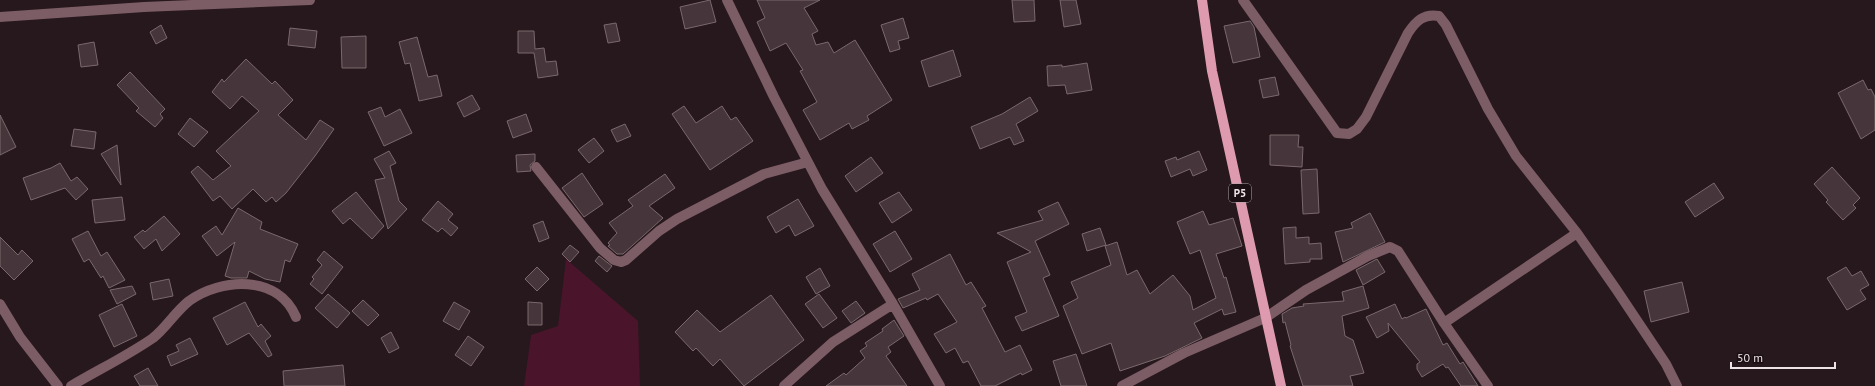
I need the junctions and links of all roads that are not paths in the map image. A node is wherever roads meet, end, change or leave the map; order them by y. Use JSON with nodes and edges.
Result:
{"nodes":[{"id":1,"x":310,"y":0,"type":"edge"},
{"id":2,"x":728,"y":0,"type":"edge"},
{"id":3,"x":1202,"y":0,"type":"edge"},
{"id":4,"x":1243,"y":0,"type":"edge"},
{"id":5,"x":194,"y":2,"type":"edge"},
{"id":6,"x":0,"y":16,"type":"edge"},
{"id":7,"x":808,"y":162,"type":"junction"},
{"id":8,"x":536,"y":167,"type":"dead end"},
{"id":9,"x":1577,"y":233,"type":"junction"},
{"id":10,"x":0,"y":304,"type":"edge"},
{"id":11,"x":893,"y":304,"type":"junction"},
{"id":12,"x":296,"y":317,"type":"dead end"},
{"id":13,"x":1265,"y":318,"type":"junction"},
{"id":14,"x":1444,"y":323,"type":"junction"},
{"id":15,"x":800,"y":370,"type":"junction"},
{"id":16,"x":58,"y":386,"type":"edge"},
{"id":17,"x":71,"y":386,"type":"edge"},
{"id":18,"x":784,"y":386,"type":"edge"},
{"id":19,"x":792,"y":386,"type":"edge"},
{"id":20,"x":940,"y":386,"type":"edge"},
{"id":21,"x":1122,"y":386,"type":"edge"},
{"id":22,"x":1281,"y":386,"type":"edge"},
{"id":23,"x":1488,"y":386,"type":"edge"},
{"id":24,"x":1677,"y":386,"type":"edge"}],
"edges":[{"from":1,"to":5,"type":"street"},
{"from":2,"to":7,"type":"street"},
{"from":3,"to":13,"type":"main road","number":"P5"},
{"from":4,"to":9,"type":"street"},
{"from":5,"to":6,"type":"street"},
{"from":7,"to":8,"type":"street"},
{"from":7,"to":11,"type":"street"},
{"from":9,"to":14,"type":"street"},
{"from":9,"to":24,"type":"street"},
{"from":10,"to":16,"type":"street"},
{"from":11,"to":15,"type":"street"},
{"from":11,"to":20,"type":"street"},
{"from":12,"to":17,"type":"street"},
{"from":13,"to":14,"type":"street"},
{"from":13,"to":21,"type":"street"},
{"from":13,"to":22,"type":"main road","number":"P5"},
{"from":14,"to":23,"type":"street"},
{"from":15,"to":18,"type":"street"},
{"from":15,"to":19,"type":"street"}]}
